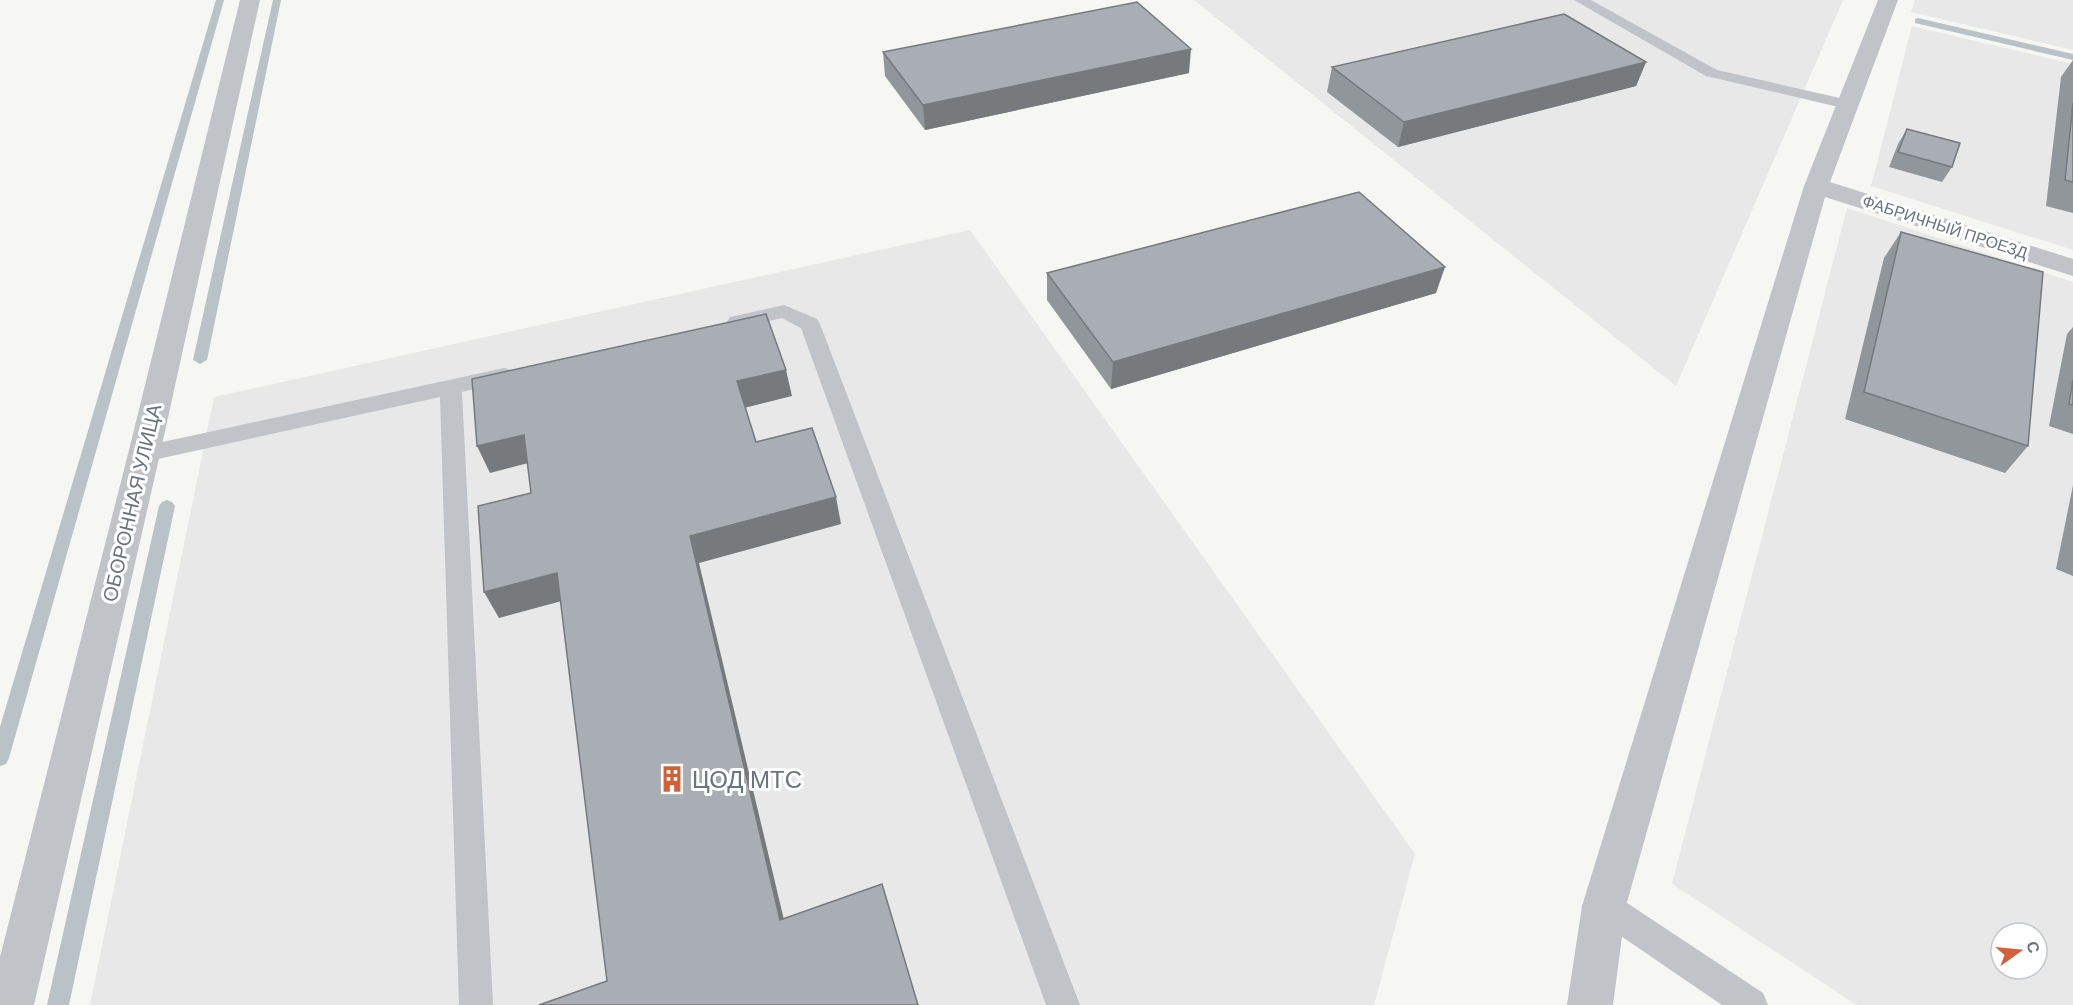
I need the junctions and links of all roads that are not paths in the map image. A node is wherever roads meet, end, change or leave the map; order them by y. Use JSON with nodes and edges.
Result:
{"nodes":[{"id":1,"x":250,"y":0,"type":"edge"},
{"id":2,"x":1581,"y":0,"type":"edge"},
{"id":3,"x":1888,"y":0,"type":"edge"},
{"id":4,"x":1847,"y":104,"type":"junction"},
{"id":5,"x":1816,"y":186,"type":"junction"},
{"id":6,"x":2073,"y":268,"type":"edge"},
{"id":7,"x":715,"y":327,"type":"edge"},
{"id":8,"x":531,"y":369,"type":"edge"},
{"id":9,"x":451,"y":387,"type":"junction"},
{"id":10,"x":144,"y":454,"type":"junction"},
{"id":11,"x":1604,"y":906,"type":"junction"},
{"id":12,"x":11,"y":1005,"type":"edge"},
{"id":13,"x":476,"y":1005,"type":"edge"},
{"id":14,"x":1063,"y":1005,"type":"edge"},
{"id":15,"x":1590,"y":1005,"type":"edge"},
{"id":16,"x":1751,"y":1005,"type":"edge"}],
"edges":[{"from":1,"to":10,"type":"street","name":"ОБОРОННАЯ УЛИЦА"},
{"from":2,"to":4,"type":"lane"},
{"from":3,"to":4,"type":"street"},
{"from":4,"to":5,"type":"street"},
{"from":5,"to":6,"type":"street","name":"ФАБРИЧНЫЙ ПРОЕЗД"},
{"from":5,"to":11,"type":"street"},
{"from":7,"to":14,"type":"lane"},
{"from":8,"to":9,"type":"lane"},
{"from":9,"to":10,"type":"lane"},
{"from":9,"to":13,"type":"lane"},
{"from":10,"to":12,"type":"street","name":"ОБОРОННАЯ УЛИЦА"},
{"from":11,"to":15,"type":"street"},
{"from":11,"to":16,"type":"lane"}]}
